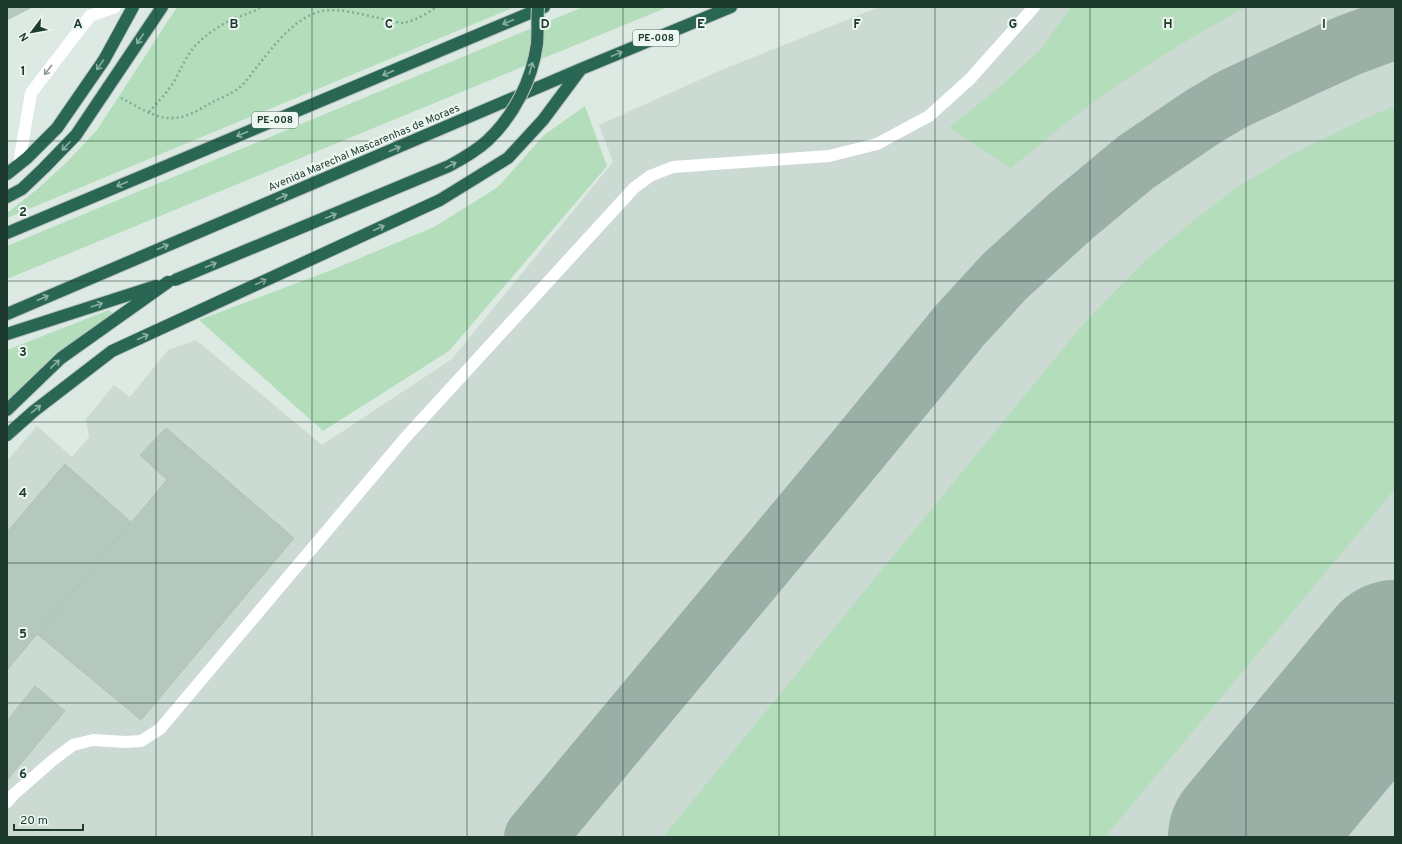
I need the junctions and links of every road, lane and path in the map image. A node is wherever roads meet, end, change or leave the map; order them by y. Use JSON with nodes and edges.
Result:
{"nodes":[{"id":1,"x":115,"y":7,"type":"edge"},
{"id":2,"x":133,"y":7,"type":"edge"},
{"id":3,"x":162,"y":7,"type":"edge"},
{"id":4,"x":261,"y":7,"type":"edge"},
{"id":5,"x":436,"y":7,"type":"edge"},
{"id":6,"x":538,"y":7,"type":"edge"},
{"id":7,"x":544,"y":7,"type":"edge"},
{"id":8,"x":731,"y":7,"type":"edge"},
{"id":9,"x":1034,"y":7,"type":"edge"},
{"id":10,"x":581,"y":69,"type":"junction"},
{"id":11,"x":119,"y":96,"type":"dead end"},
{"id":12,"x":149,"y":112,"type":"junction"},
{"id":13,"x":19,"y":164,"type":"junction"},
{"id":14,"x":7,"y":174,"type":"edge"},
{"id":15,"x":7,"y":197,"type":"edge"},
{"id":16,"x":7,"y":233,"type":"edge"},
{"id":17,"x":172,"y":281,"type":"junction"},
{"id":18,"x":7,"y":314,"type":"edge"},
{"id":19,"x":7,"y":334,"type":"edge"},
{"id":20,"x":7,"y":410,"type":"edge"},
{"id":21,"x":7,"y":435,"type":"edge"},
{"id":22,"x":7,"y":802,"type":"edge"}],
"edges":[{"from":1,"to":13,"type":"lane","one_way":true},
{"from":2,"to":13,"type":"highway","one_way":true},
{"from":3,"to":15,"type":"highway","one_way":true},
{"from":4,"to":12,"type":"path"},
{"from":5,"to":12,"type":"path"},
{"from":17,"to":6,"type":"highway","one_way":true,"bridge":true},
{"from":7,"to":16,"type":"highway","number":"PE-008","one_way":true},
{"from":10,"to":8,"type":"highway","name":"Avenida Marechal Mascarenhas de Moraes","number":"PE-008","one_way":true},
{"from":9,"to":22,"type":"lane"},
{"from":18,"to":10,"type":"highway","name":"Avenida Marechal Mascarenhas de Moraes","number":"PE-008","one_way":true},
{"from":21,"to":10,"type":"highway","one_way":true},
{"from":11,"to":12,"type":"path"},
{"from":13,"to":14,"type":"highway"},
{"from":19,"to":17,"type":"highway","one_way":true},
{"from":20,"to":17,"type":"highway","one_way":true}]}
